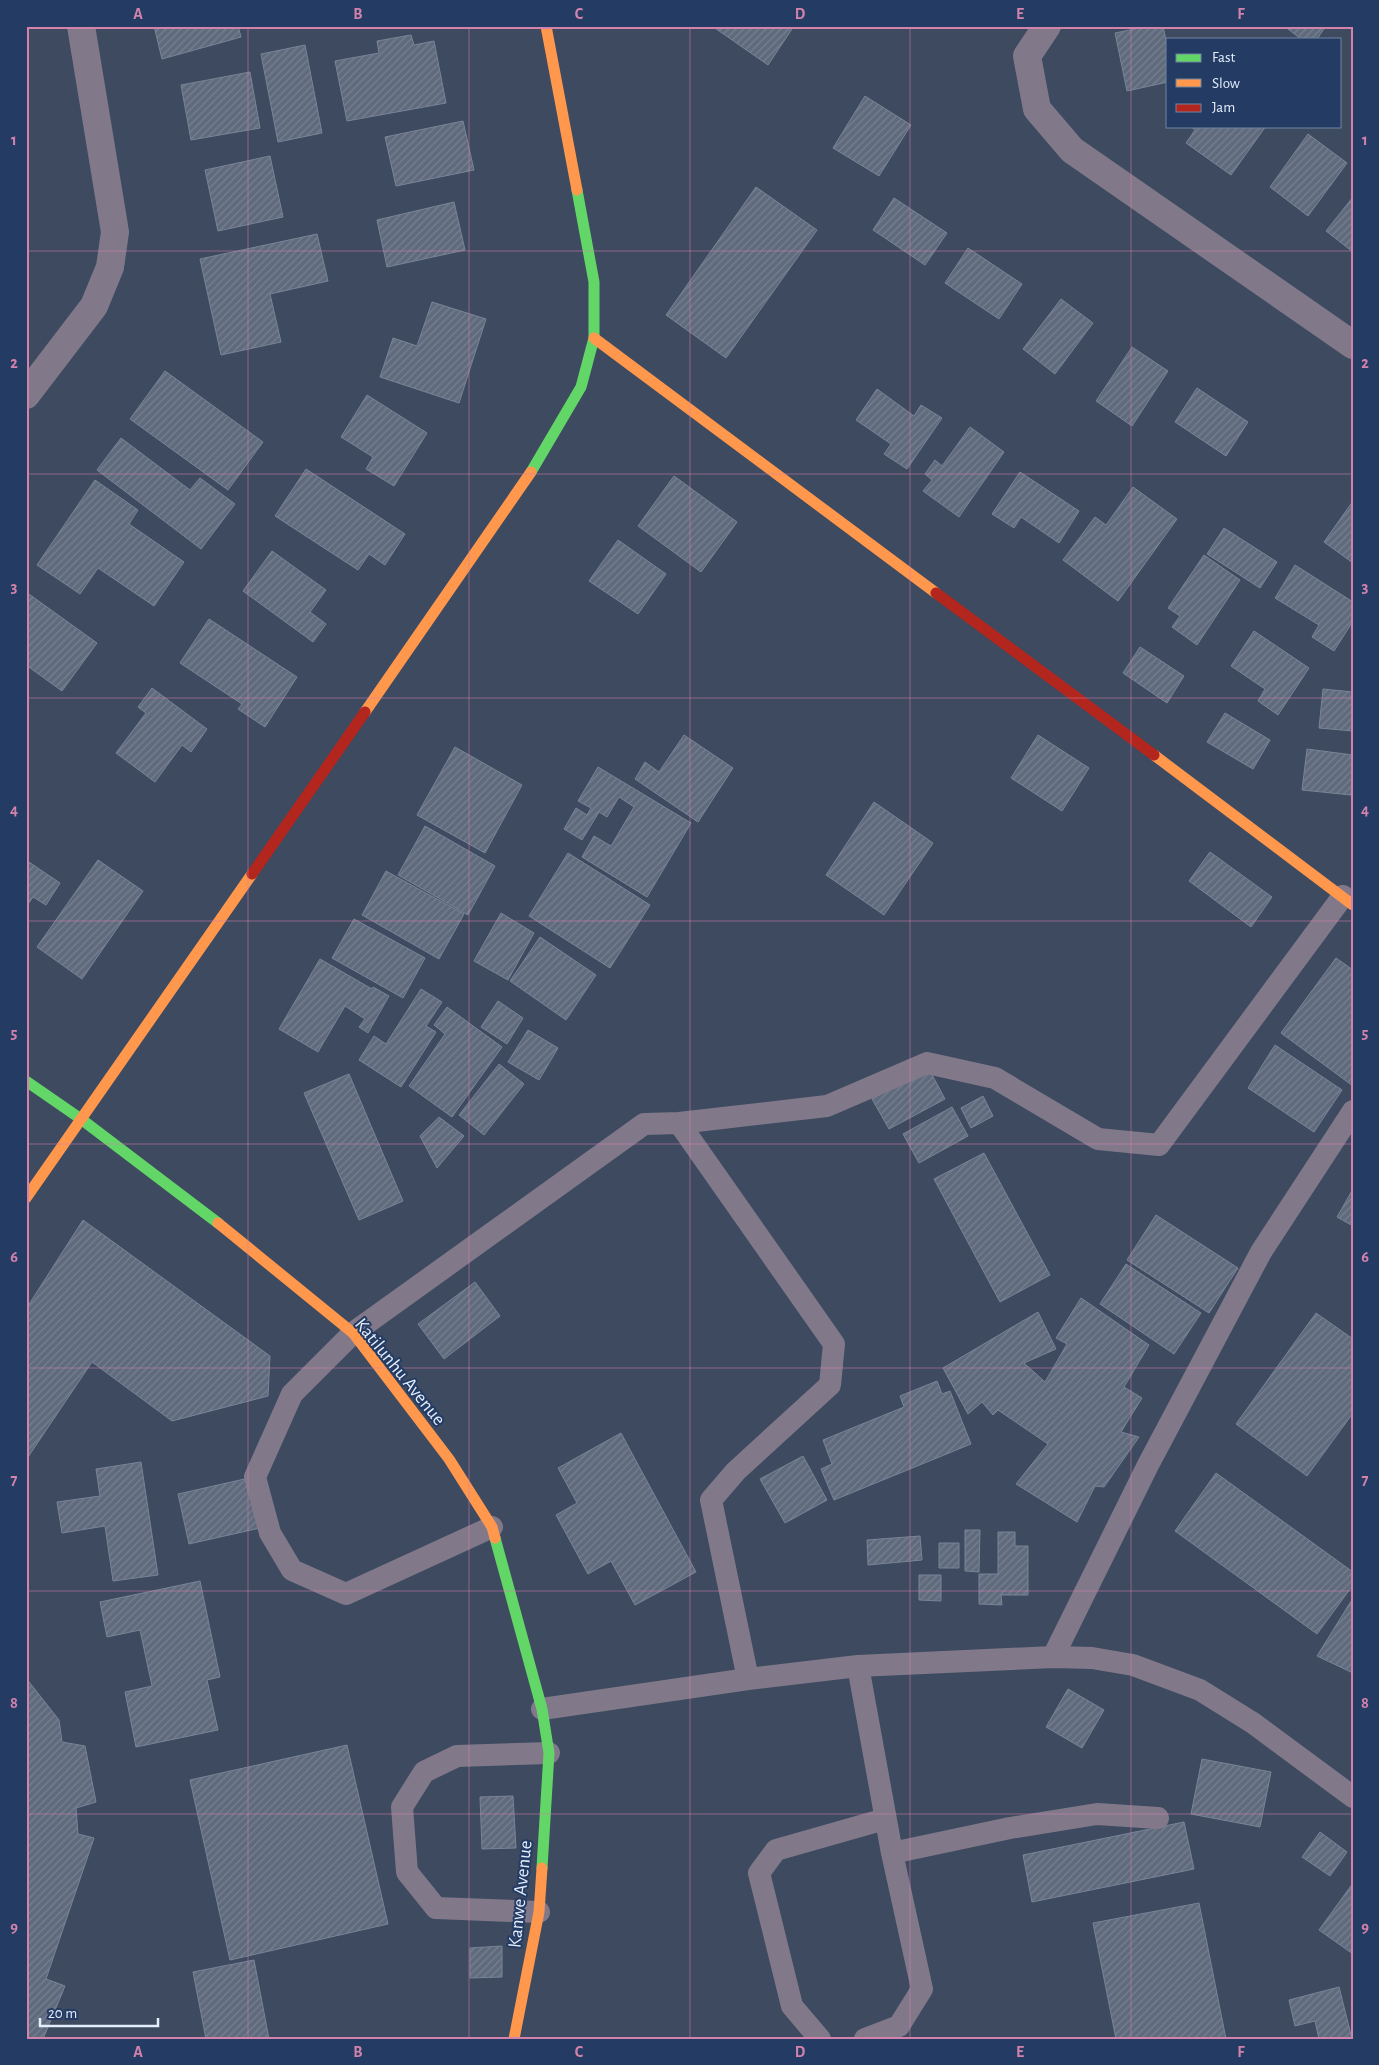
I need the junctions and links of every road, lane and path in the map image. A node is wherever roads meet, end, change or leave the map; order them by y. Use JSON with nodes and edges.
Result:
{"nodes":[{"id":1,"x":81,"y":26,"type":"edge"},
{"id":2,"x":546,"y":26,"type":"edge"},
{"id":3,"x":1047,"y":26,"type":"edge"},
{"id":4,"x":594,"y":338,"type":"junction"},
{"id":5,"x":1353,"y":345,"type":"edge"},
{"id":6,"x":26,"y":395,"type":"edge"},
{"id":7,"x":1349,"y":894,"type":"edge"},
{"id":8,"x":26,"y":1081,"type":"edge"},
{"id":9,"x":1353,"y":1111,"type":"edge"},
{"id":10,"x":81,"y":1119,"type":"junction"},
{"id":11,"x":679,"y":1123,"type":"junction"},
{"id":12,"x":26,"y":1198,"type":"edge"},
{"id":13,"x":353,"y":1333,"type":"junction"},
{"id":14,"x":492,"y":1527,"type":"junction"},
{"id":15,"x":1053,"y":1657,"type":"junction"},
{"id":16,"x":858,"y":1666,"type":"junction"},
{"id":17,"x":748,"y":1679,"type":"junction"},
{"id":18,"x":542,"y":1709,"type":"junction"},
{"id":19,"x":549,"y":1753,"type":"junction"},
{"id":20,"x":1353,"y":1797,"type":"edge"},
{"id":21,"x":1158,"y":1818,"type":"dead end"},
{"id":22,"x":885,"y":1819,"type":"junction"},
{"id":23,"x":892,"y":1853,"type":"junction"},
{"id":24,"x":539,"y":1912,"type":"junction"},
{"id":25,"x":514,"y":2039,"type":"edge"},
{"id":26,"x":820,"y":2039,"type":"edge"},
{"id":27,"x":865,"y":2039,"type":"edge"}],
"edges":[{"from":1,"to":6,"type":"street"},
{"from":2,"to":4,"type":"street"},
{"from":3,"to":5,"type":"street"},
{"from":4,"to":7,"type":"street"},
{"from":4,"to":10,"type":"street"},
{"from":7,"to":11,"type":"lane"},
{"from":8,"to":10,"type":"street","name":"Katilunhu Avenue"},
{"from":9,"to":15,"type":"lane"},
{"from":10,"to":12,"type":"street"},
{"from":10,"to":13,"type":"street","name":"Katilunhu Avenue"},
{"from":11,"to":13,"type":"lane"},
{"from":11,"to":17,"type":"lane"},
{"from":13,"to":14,"type":"street","name":"Katilunhu Avenue"},
{"from":13,"to":14,"type":"lane"},
{"from":14,"to":18,"type":"street","name":"Katilunhu Avenue"},
{"from":15,"to":16,"type":"lane"},
{"from":15,"to":20,"type":"lane"},
{"from":16,"to":17,"type":"lane"},
{"from":16,"to":22,"type":"lane"},
{"from":17,"to":18,"type":"lane"},
{"from":18,"to":19,"type":"street","name":"Katilunhu Avenue"},
{"from":19,"to":24,"type":"street","name":"Kanwe Avenue"},
{"from":19,"to":24,"type":"lane"},
{"from":21,"to":23,"type":"lane"},
{"from":22,"to":23,"type":"lane"},
{"from":22,"to":26,"type":"lane"},
{"from":23,"to":27,"type":"lane"},
{"from":24,"to":25,"type":"street","name":"Kanwe Avenue"}]}
